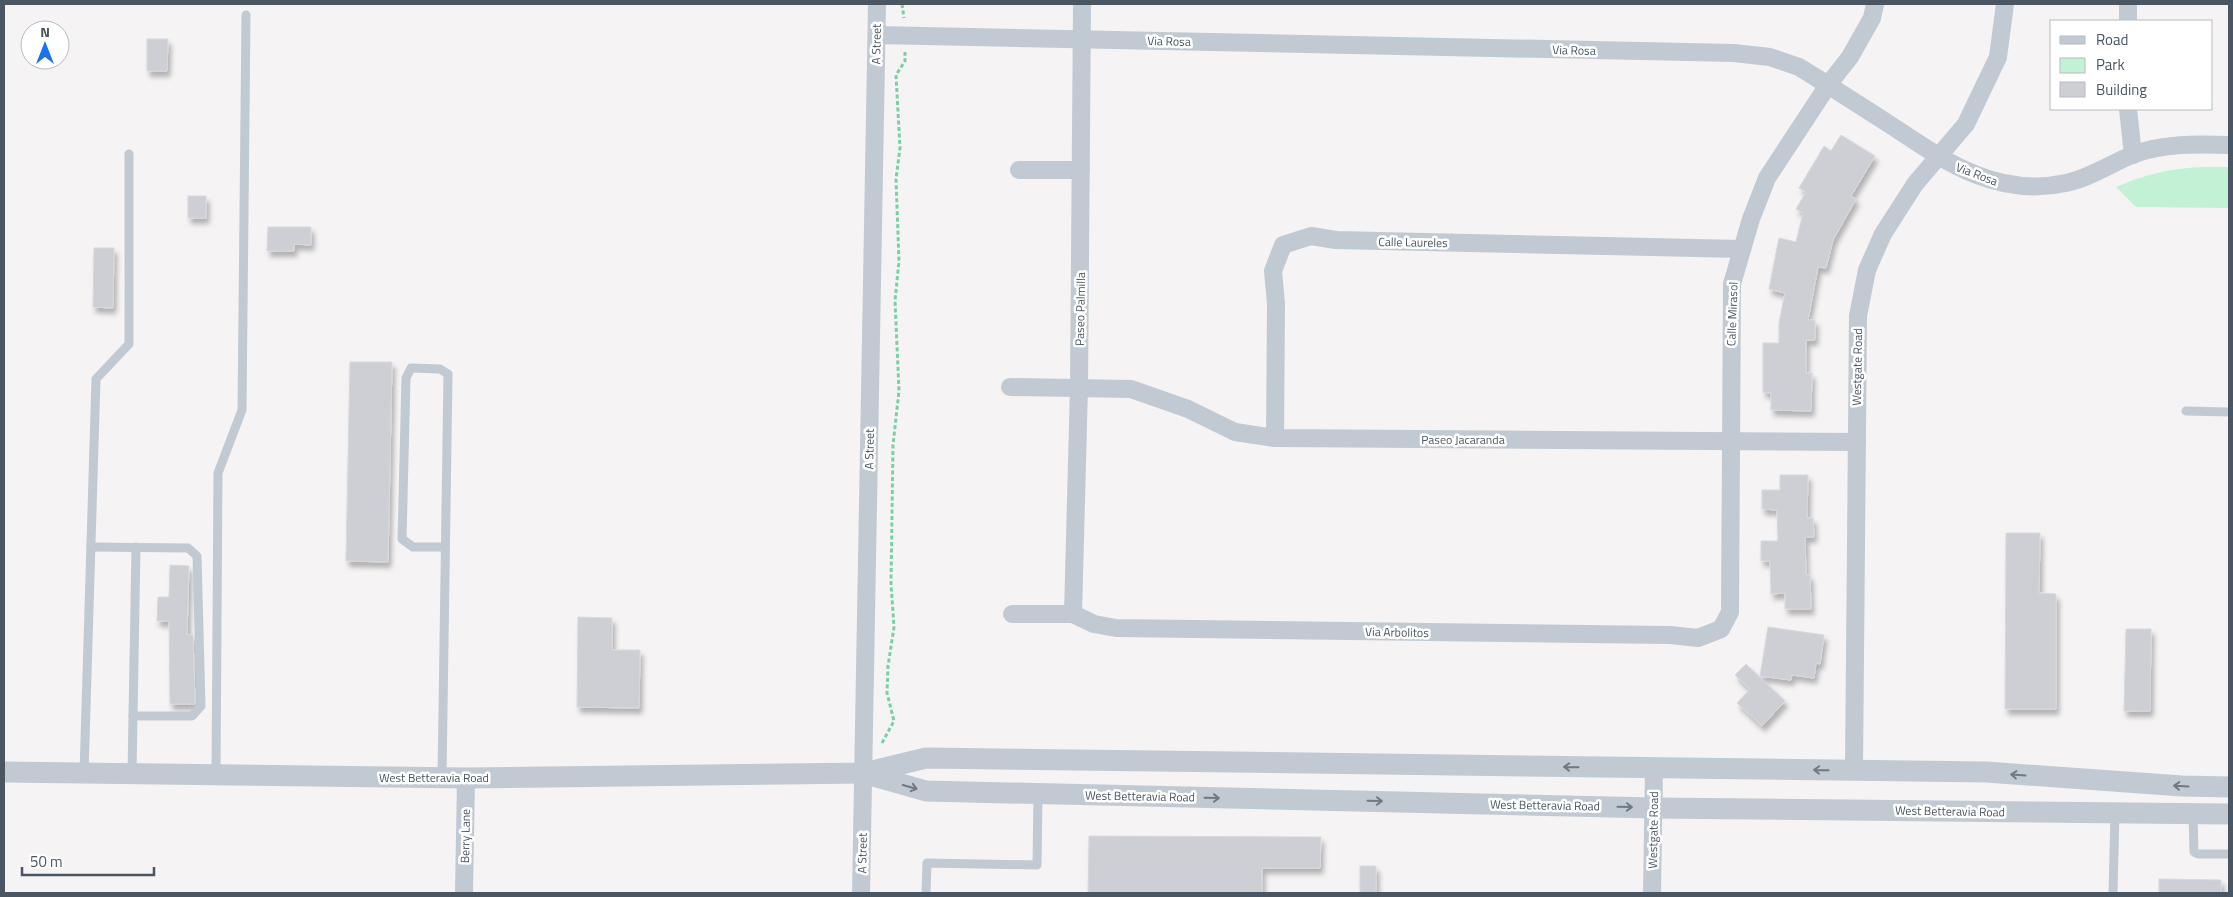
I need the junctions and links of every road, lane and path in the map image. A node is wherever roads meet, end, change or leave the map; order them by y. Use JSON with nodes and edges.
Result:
{"nodes":[{"id":1,"x":877,"y":4,"type":"edge"},
{"id":2,"x":902,"y":4,"type":"edge"},
{"id":3,"x":1082,"y":4,"type":"edge"},
{"id":4,"x":1875,"y":4,"type":"edge"},
{"id":5,"x":2005,"y":4,"type":"edge"},
{"id":6,"x":2128,"y":4,"type":"edge"},
{"id":7,"x":246,"y":15,"type":"dead end"},
{"id":8,"x":2128,"y":20,"type":"edge"},
{"id":9,"x":877,"y":36,"type":"junction"},
{"id":10,"x":904,"y":36,"type":"junction"},
{"id":11,"x":1082,"y":40,"type":"junction"},
{"id":12,"x":1828,"y":85,"type":"junction"},
{"id":13,"x":2128,"y":110,"type":"edge"},
{"id":14,"x":2229,"y":145,"type":"edge"},
{"id":15,"x":129,"y":154,"type":"dead end"},
{"id":16,"x":2133,"y":155,"type":"junction"},
{"id":17,"x":1940,"y":157,"type":"junction"},
{"id":18,"x":1019,"y":170,"type":"dead end"},
{"id":19,"x":1081,"y":170,"type":"junction"},
{"id":20,"x":1741,"y":249,"type":"junction"},
{"id":21,"x":1010,"y":387,"type":"dead end"},
{"id":22,"x":1079,"y":387,"type":"junction"},
{"id":23,"x":2186,"y":411,"type":"dead end"},
{"id":24,"x":2229,"y":412,"type":"edge"},
{"id":25,"x":1275,"y":438,"type":"junction"},
{"id":26,"x":1730,"y":440,"type":"junction"},
{"id":27,"x":1857,"y":442,"type":"junction"},
{"id":28,"x":91,"y":547,"type":"junction"},
{"id":29,"x":136,"y":547,"type":"junction"},
{"id":30,"x":445,"y":547,"type":"junction"},
{"id":31,"x":1012,"y":614,"type":"dead end"},
{"id":32,"x":1074,"y":614,"type":"junction"},
{"id":33,"x":1721,"y":629,"type":"joint"},
{"id":34,"x":133,"y":716,"type":"junction"},
{"id":35,"x":1654,"y":768,"type":"junction"},
{"id":36,"x":1854,"y":770,"type":"junction"},
{"id":37,"x":4,"y":772,"type":"edge"},
{"id":38,"x":84,"y":773,"type":"junction"},
{"id":39,"x":132,"y":773,"type":"junction"},
{"id":40,"x":864,"y":773,"type":"junction"},
{"id":41,"x":216,"y":774,"type":"junction"},
{"id":42,"x":442,"y":778,"type":"junction"},
{"id":43,"x":466,"y":778,"type":"junction"},
{"id":44,"x":2229,"y":787,"type":"edge"},
{"id":45,"x":1038,"y":794,"type":"junction"},
{"id":46,"x":1654,"y":808,"type":"junction"},
{"id":47,"x":2115,"y":813,"type":"junction"},
{"id":48,"x":2193,"y":814,"type":"junction"},
{"id":49,"x":2229,"y":814,"type":"edge"},
{"id":50,"x":2229,"y":854,"type":"edge"},
{"id":51,"x":464,"y":893,"type":"edge"},
{"id":52,"x":861,"y":893,"type":"edge"},
{"id":53,"x":926,"y":893,"type":"edge"},
{"id":54,"x":1652,"y":893,"type":"edge"},
{"id":55,"x":2114,"y":893,"type":"edge"}],
"edges":[{"from":1,"to":9,"type":"street","name":"A Street"},
{"from":2,"to":10,"type":"path"},
{"from":3,"to":11,"type":"street","name":"Paseo Palmilla"},
{"from":4,"to":12,"type":"street","name":"Calle Mirasol"},
{"from":5,"to":17,"type":"street","name":"Westgate Road"},
{"from":6,"to":8,"type":"street"},
{"from":7,"to":41,"type":"lane"},
{"from":9,"to":10,"type":"street","name":"Via Rosa"},
{"from":9,"to":40,"type":"street","name":"A Street"},
{"from":10,"to":11,"type":"street","name":"Via Rosa"},
{"from":10,"to":40,"type":"path"},
{"from":11,"to":12,"type":"street","name":"Via Rosa"},
{"from":11,"to":19,"type":"street","name":"Paseo Palmilla"},
{"from":12,"to":17,"type":"street","name":"Via Rosa"},
{"from":12,"to":20,"type":"street","name":"Calle Mirasol"},
{"from":13,"to":16,"type":"street"},
{"from":14,"to":16,"type":"street","name":"Via Rosa"},
{"from":15,"to":28,"type":"lane"},
{"from":16,"to":17,"type":"street","name":"Via Rosa"},
{"from":17,"to":27,"type":"street","name":"Westgate Road"},
{"from":18,"to":19,"type":"street"},
{"from":19,"to":22,"type":"street","name":"Paseo Palmilla"},
{"from":20,"to":25,"type":"street","name":"Calle Laureles"},
{"from":20,"to":26,"type":"street","name":"Calle Mirasol"},
{"from":21,"to":22,"type":"street","name":"Paseo Jacaranda"},
{"from":22,"to":25,"type":"street","name":"Paseo Jacaranda"},
{"from":22,"to":32,"type":"street","name":"Paseo Palmilla"},
{"from":23,"to":24,"type":"lane"},
{"from":25,"to":26,"type":"street","name":"Paseo Jacaranda"},
{"from":26,"to":27,"type":"street","name":"Paseo Jacaranda"},
{"from":26,"to":33,"type":"street","name":"Calle Mirasol"},
{"from":27,"to":36,"type":"street","name":"Westgate Road"},
{"from":28,"to":29,"type":"lane"},
{"from":28,"to":38,"type":"lane"},
{"from":29,"to":34,"type":"lane"},
{"from":29,"to":34,"type":"lane"},
{"from":30,"to":30,"type":"lane"},
{"from":30,"to":42,"type":"lane"},
{"from":31,"to":32,"type":"street"},
{"from":32,"to":33,"type":"street","name":"Via Arbolitos"},
{"from":34,"to":39,"type":"lane"},
{"from":36,"to":35,"type":"street","name":"West Betteravia Road","one_way":true},
{"from":35,"to":40,"type":"street","name":"West Betteravia Road","one_way":true},
{"from":35,"to":46,"type":"street","name":"Westgate Road"},
{"from":44,"to":36,"type":"street","name":"West Betteravia Road","one_way":true},
{"from":37,"to":38,"type":"street","name":"West Betteravia Road"},
{"from":38,"to":39,"type":"street","name":"West Betteravia Road"},
{"from":39,"to":41,"type":"street","name":"West Betteravia Road"},
{"from":40,"to":43,"type":"street","name":"West Betteravia Road"},
{"from":40,"to":45,"type":"street","name":"West Betteravia Road","one_way":true},
{"from":40,"to":52,"type":"street","name":"A Street"},
{"from":41,"to":42,"type":"street","name":"West Betteravia Road"},
{"from":42,"to":43,"type":"street","name":"West Betteravia Road"},
{"from":43,"to":51,"type":"street","name":"Berry Lane"},
{"from":45,"to":46,"type":"street","name":"West Betteravia Road","one_way":true},
{"from":45,"to":53,"type":"lane"},
{"from":46,"to":47,"type":"street","name":"West Betteravia Road"},
{"from":46,"to":54,"type":"street","name":"Westgate Road"},
{"from":47,"to":48,"type":"street","name":"West Betteravia Road"},
{"from":47,"to":55,"type":"lane"},
{"from":48,"to":49,"type":"street","name":"West Betteravia Road"},
{"from":48,"to":50,"type":"lane"}]}
